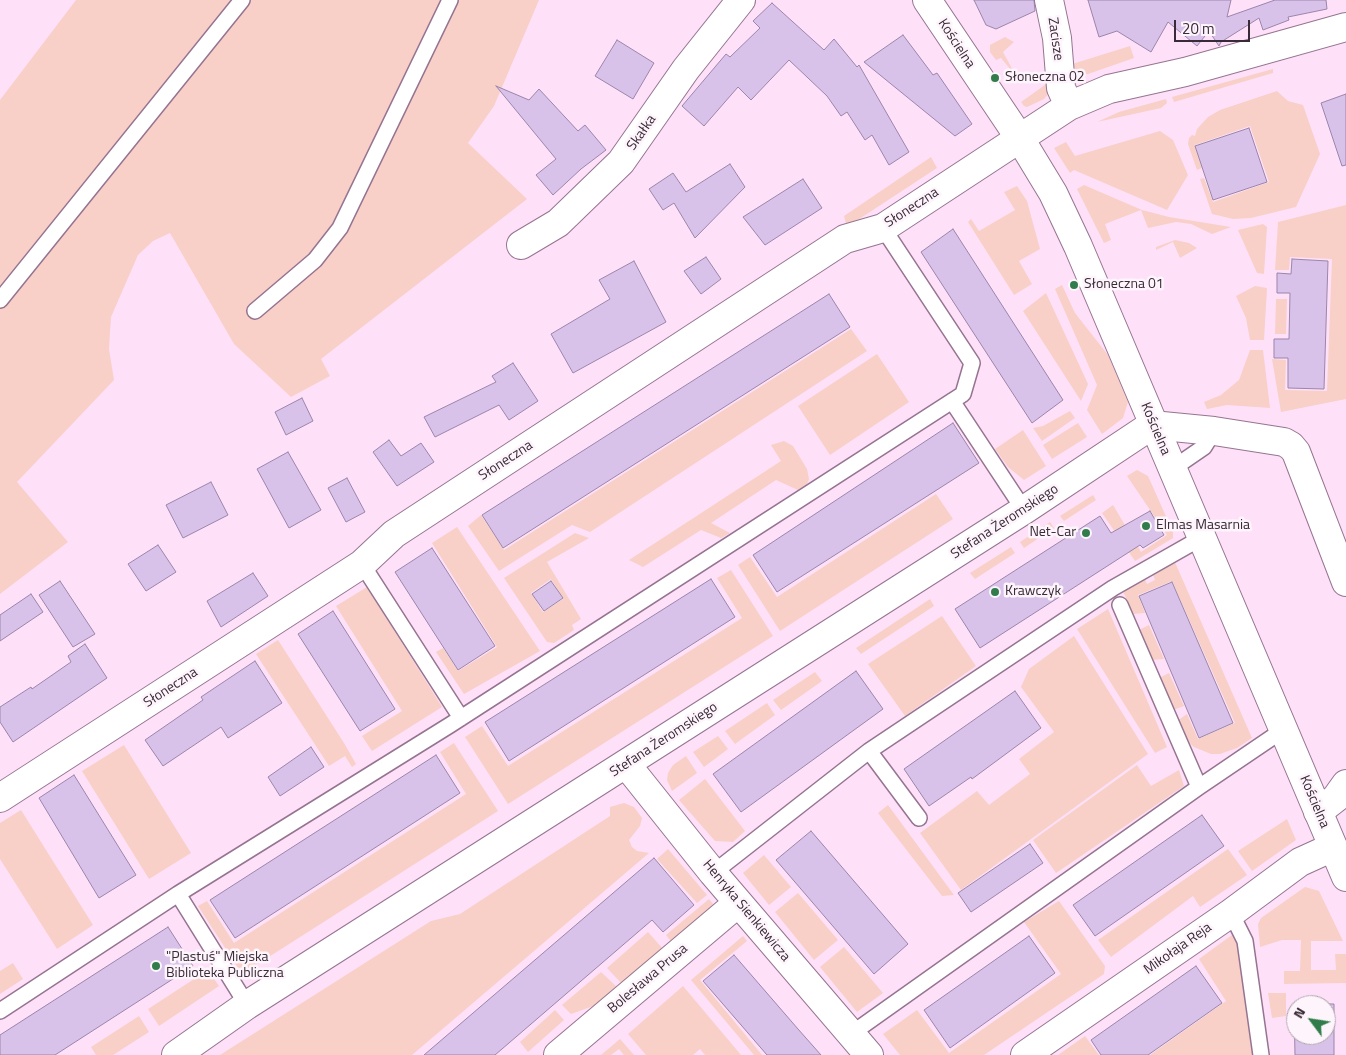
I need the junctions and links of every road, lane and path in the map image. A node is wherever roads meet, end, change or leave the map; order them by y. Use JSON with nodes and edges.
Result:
{"nodes":[{"id":1,"x":242,"y":0,"type":"edge"},
{"id":2,"x":450,"y":0,"type":"edge"},
{"id":3,"x":741,"y":0,"type":"edge"},
{"id":4,"x":927,"y":0,"type":"edge"},
{"id":5,"x":1049,"y":0,"type":"edge"},
{"id":6,"x":1346,"y":27,"type":"edge"},
{"id":7,"x":1069,"y":106,"type":"junction"},
{"id":8,"x":1019,"y":137,"type":"junction"},
{"id":9,"x":883,"y":228,"type":"junction"},
{"id":10,"x":521,"y":245,"type":"dead end"},
{"id":11,"x":0,"y":300,"type":"edge"},
{"id":12,"x":255,"y":311,"type":"dead end"},
{"id":13,"x":952,"y":401,"type":"junction"},
{"id":14,"x":1152,"y":425,"type":"junction"},
{"id":15,"x":1214,"y":431,"type":"junction"},
{"id":16,"x":1172,"y":469,"type":"junction"},
{"id":17,"x":1024,"y":510,"type":"junction"},
{"id":18,"x":1203,"y":537,"type":"junction"},
{"id":19,"x":362,"y":564,"type":"junction"},
{"id":20,"x":1346,"y":582,"type":"edge"},
{"id":21,"x":1120,"y":606,"type":"dead end"},
{"id":22,"x":461,"y":718,"type":"junction"},
{"id":23,"x":1284,"y":730,"type":"junction"},
{"id":24,"x":869,"y":751,"type":"junction"},
{"id":25,"x":626,"y":764,"type":"junction"},
{"id":26,"x":1346,"y":784,"type":"edge"},
{"id":27,"x":1199,"y":787,"type":"junction"},
{"id":28,"x":0,"y":798,"type":"edge"},
{"id":29,"x":1318,"y":812,"type":"junction"},
{"id":30,"x":919,"y":818,"type":"dead end"},
{"id":31,"x":1333,"y":847,"type":"junction"},
{"id":32,"x":713,"y":873,"type":"junction"},
{"id":33,"x":1346,"y":877,"type":"edge"},
{"id":34,"x":178,"y":894,"type":"junction"},
{"id":35,"x":738,"y":903,"type":"junction"},
{"id":36,"x":1231,"y":913,"type":"junction"},
{"id":37,"x":247,"y":1005,"type":"junction"},
{"id":38,"x":0,"y":1011,"type":"edge"},
{"id":39,"x":851,"y":1034,"type":"junction"},
{"id":40,"x":176,"y":1055,"type":"edge"},
{"id":41,"x":558,"y":1055,"type":"edge"},
{"id":42,"x":869,"y":1055,"type":"edge"},
{"id":43,"x":1024,"y":1055,"type":"edge"},
{"id":44,"x":1261,"y":1055,"type":"edge"}],
"edges":[{"from":1,"to":11,"type":"lane"},
{"from":2,"to":12,"type":"lane"},
{"from":3,"to":10,"type":"street","name":"Skałka"},
{"from":4,"to":8,"type":"street","name":"Kościelna"},
{"from":5,"to":7,"type":"street","name":"Zacisze"},
{"from":6,"to":7,"type":"street","name":"Słoneczna"},
{"from":7,"to":8,"type":"street","name":"Słoneczna"},
{"from":8,"to":9,"type":"street","name":"Słoneczna"},
{"from":8,"to":14,"type":"street","name":"Kościelna"},
{"from":9,"to":13,"type":"lane"},
{"from":9,"to":19,"type":"street","name":"Słoneczna"},
{"from":13,"to":17,"type":"lane"},
{"from":13,"to":22,"type":"lane"},
{"from":14,"to":15,"type":"street"},
{"from":14,"to":16,"type":"street","name":"Kościelna"},
{"from":14,"to":17,"type":"street","name":"Stefana Żeromskiego"},
{"from":15,"to":16,"type":"lane"},
{"from":15,"to":20,"type":"street"},
{"from":16,"to":18,"type":"street","name":"Kościelna"},
{"from":17,"to":25,"type":"street","name":"Stefana Żeromskiego"},
{"from":18,"to":23,"type":"street","name":"Kościelna"},
{"from":18,"to":24,"type":"lane"},
{"from":19,"to":22,"type":"lane"},
{"from":19,"to":28,"type":"street","name":"Słoneczna"},
{"from":21,"to":27,"type":"lane"},
{"from":22,"to":34,"type":"lane"},
{"from":23,"to":27,"type":"lane"},
{"from":23,"to":29,"type":"street","name":"Kościelna"},
{"from":24,"to":30,"type":"lane"},
{"from":24,"to":32,"type":"lane"},
{"from":25,"to":32,"type":"street","name":"Henryka Sienkiewicza"},
{"from":25,"to":37,"type":"street","name":"Stefana Żeromskiego"},
{"from":26,"to":29,"type":"street"},
{"from":27,"to":39,"type":"lane"},
{"from":29,"to":31,"type":"street","name":"Kościelna"},
{"from":31,"to":33,"type":"street","name":"Kościelna"},
{"from":31,"to":36,"type":"street","name":"Mikołaja Reja"},
{"from":32,"to":35,"type":"street","name":"Henryka Sienkiewicza"},
{"from":34,"to":37,"type":"lane"},
{"from":34,"to":38,"type":"lane"},
{"from":35,"to":39,"type":"street","name":"Henryka Sienkiewicza"},
{"from":35,"to":41,"type":"street","name":"Bolesława Prusa"},
{"from":36,"to":43,"type":"street","name":"Mikołaja Reja"},
{"from":36,"to":44,"type":"lane"},
{"from":37,"to":40,"type":"street","name":"Stefana Żeromskiego"},
{"from":39,"to":42,"type":"street","name":"Henryka Sienkiewicza"}]}
